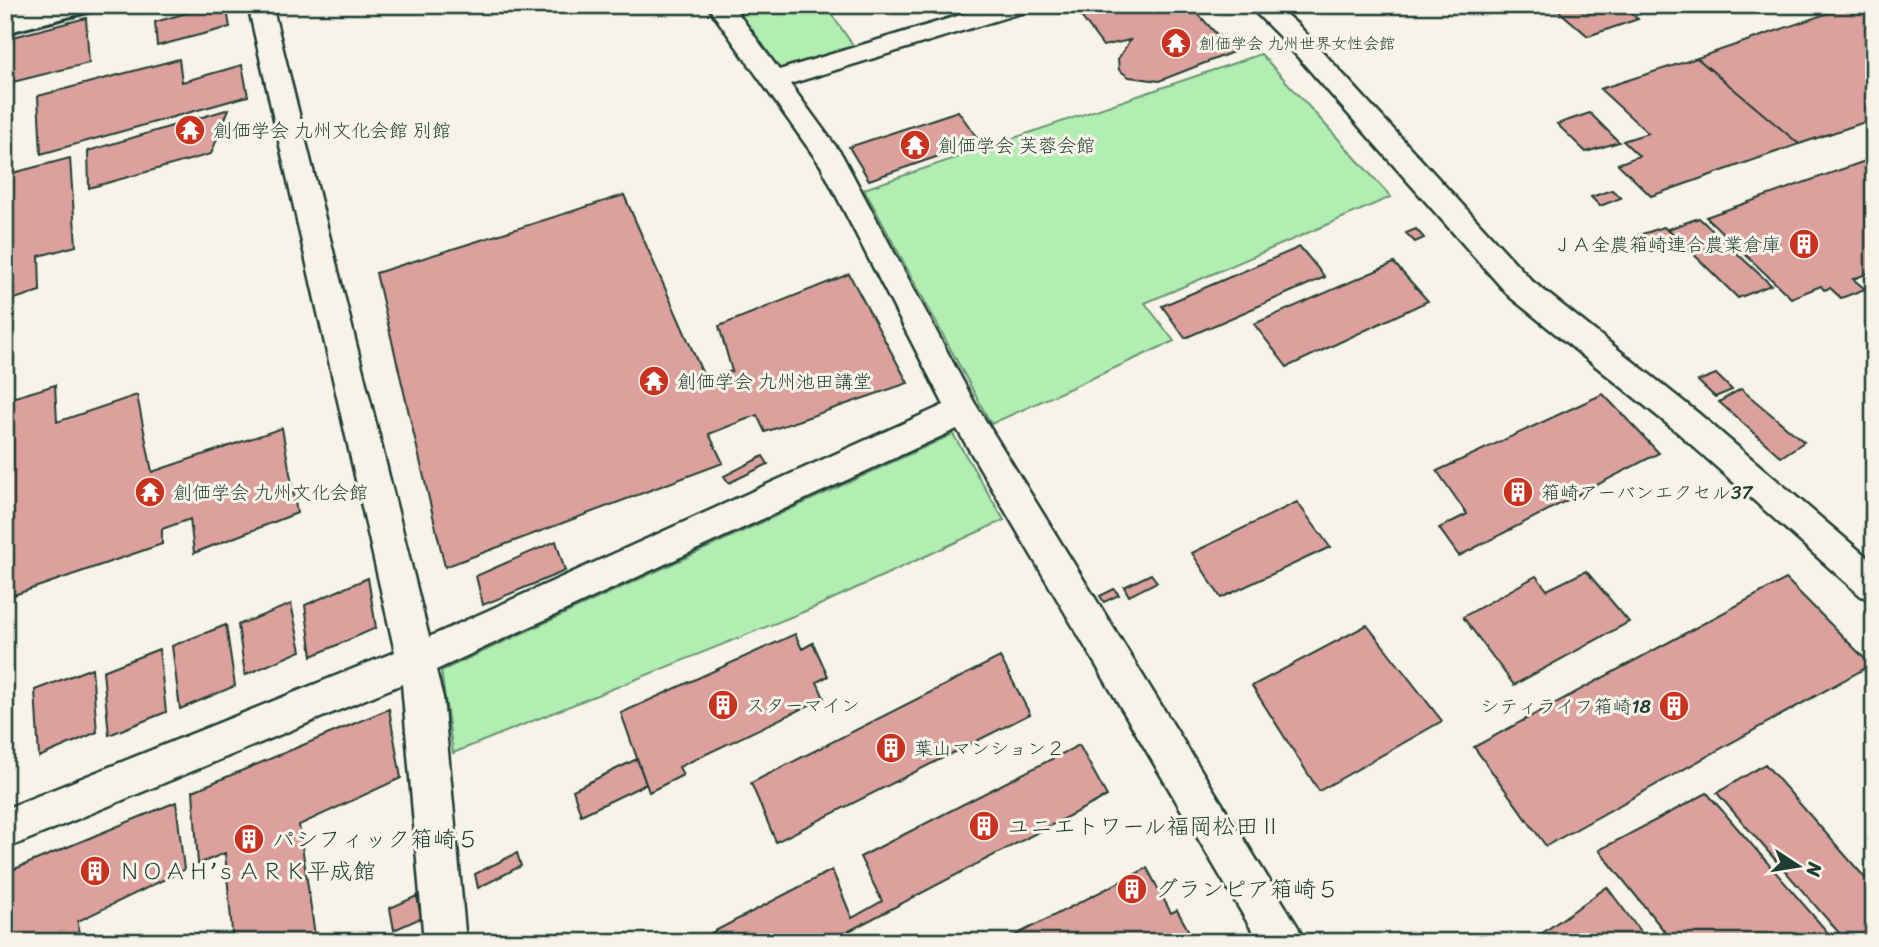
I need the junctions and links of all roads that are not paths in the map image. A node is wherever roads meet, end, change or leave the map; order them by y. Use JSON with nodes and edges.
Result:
{"nodes":[{"id":1,"x":81,"y":5,"type":"edge"},
{"id":2,"x":260,"y":5,"type":"edge"},
{"id":3,"x":719,"y":5,"type":"edge"},
{"id":4,"x":1021,"y":5,"type":"edge"},
{"id":5,"x":1260,"y":5,"type":"edge"},
{"id":6,"x":5,"y":24,"type":"edge"},
{"id":7,"x":774,"y":80,"type":"junction"},
{"id":8,"x":963,"y":411,"type":"junction"},
{"id":9,"x":1874,"y":585,"type":"edge"},
{"id":10,"x":416,"y":661,"type":"junction"},
{"id":11,"x":5,"y":829,"type":"edge"},
{"id":12,"x":445,"y":942,"type":"edge"},
{"id":13,"x":1283,"y":942,"type":"edge"}],
"edges":[{"from":1,"to":6,"type":"street"},
{"from":2,"to":10,"type":"street"},
{"from":3,"to":7,"type":"street"},
{"from":4,"to":7,"type":"street"},
{"from":5,"to":9,"type":"street"},
{"from":7,"to":8,"type":"street"},
{"from":8,"to":10,"type":"street"},
{"from":8,"to":13,"type":"street"},
{"from":10,"to":11,"type":"street"},
{"from":10,"to":12,"type":"street"}]}
